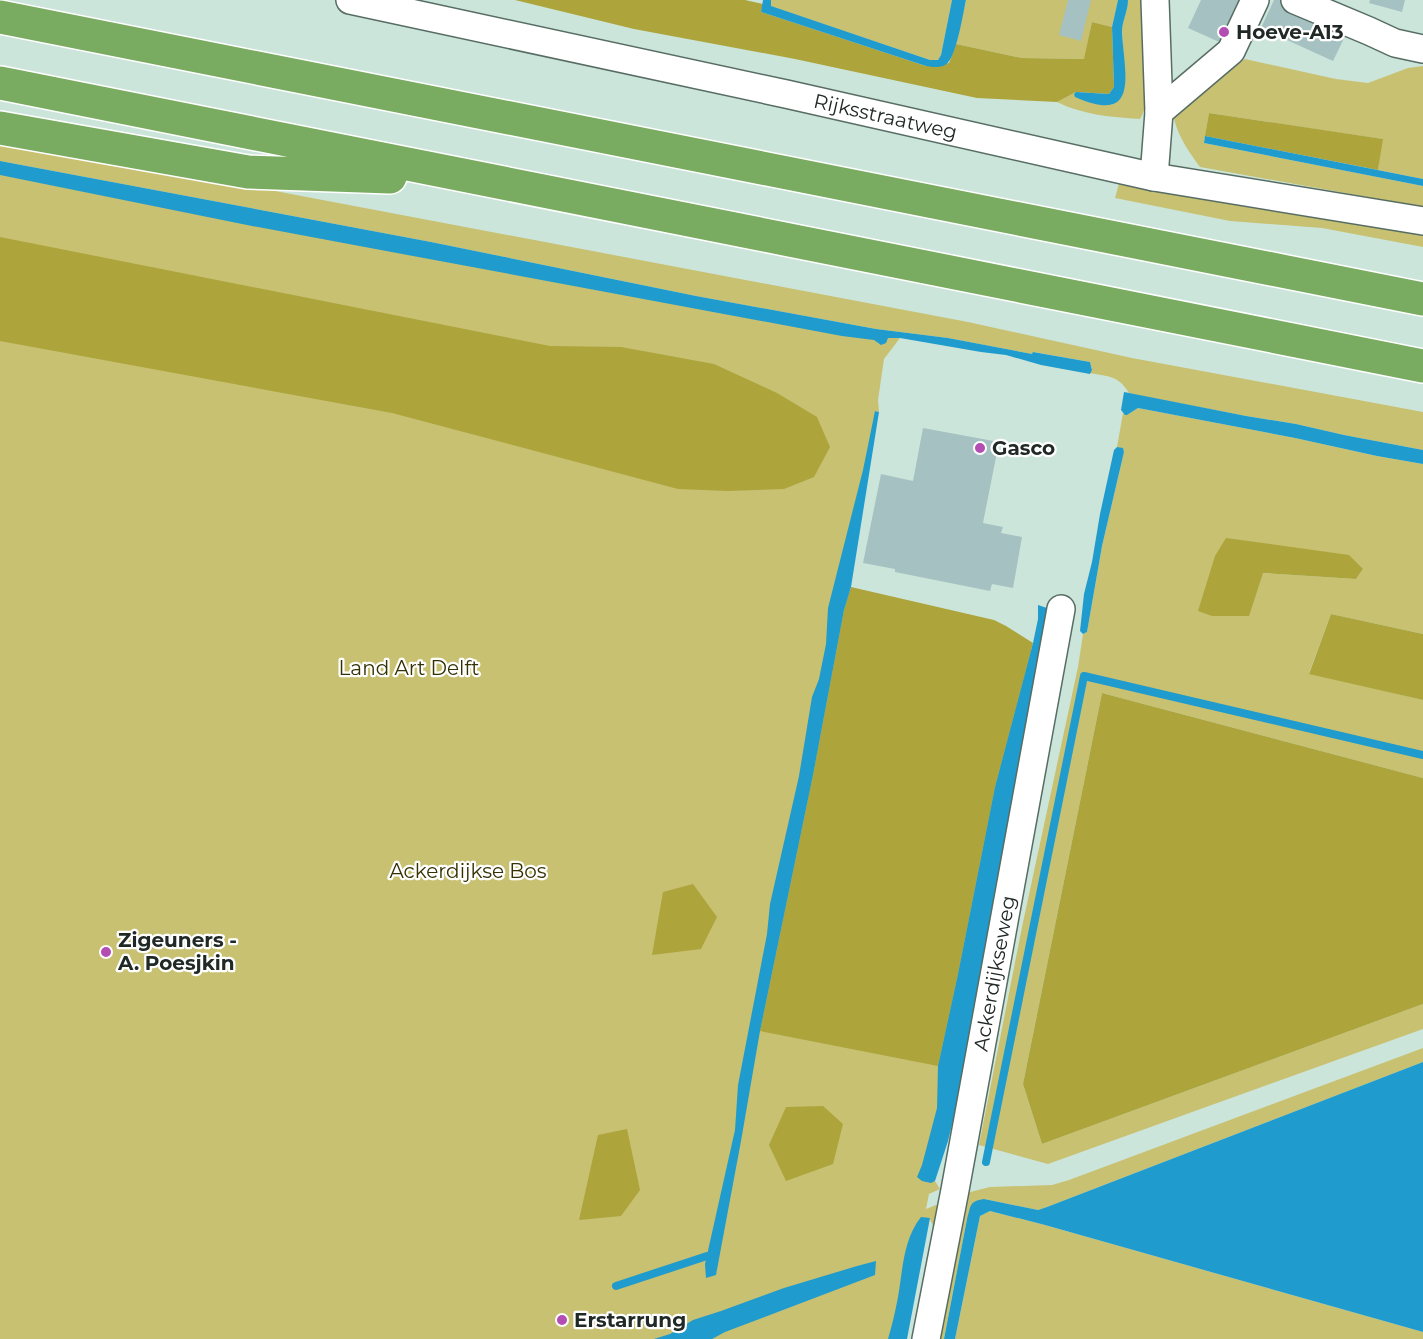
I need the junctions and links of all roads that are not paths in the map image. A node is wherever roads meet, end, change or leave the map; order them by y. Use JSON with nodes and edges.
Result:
{"nodes":[{"id":1,"x":350,"y":0,"type":"edge"},
{"id":2,"x":1155,"y":0,"type":"edge"},
{"id":3,"x":1255,"y":0,"type":"edge"},
{"id":4,"x":1295,"y":0,"type":"edge"},
{"id":5,"x":0,"y":17,"type":"edge"},
{"id":6,"x":1423,"y":49,"type":"edge"},
{"id":7,"x":0,"y":83,"type":"edge"},
{"id":8,"x":1159,"y":112,"type":"junction"},
{"id":9,"x":0,"y":128,"type":"edge"},
{"id":10,"x":1154,"y":177,"type":"junction"},
{"id":11,"x":492,"y":181,"type":"junction"},
{"id":12,"x":1423,"y":221,"type":"edge"},
{"id":13,"x":1423,"y":299,"type":"edge"},
{"id":14,"x":1423,"y":366,"type":"edge"},
{"id":15,"x":1061,"y":609,"type":"dead end"},
{"id":16,"x":926,"y":1339,"type":"edge"}],
"edges":[{"from":1,"to":10,"type":"street","name":"Rijksstraatweg"},
{"from":2,"to":8,"type":"street"},
{"from":3,"to":8,"type":"street"},
{"from":4,"to":6,"type":"street"},
{"from":5,"to":13,"type":"highway"},
{"from":7,"to":11,"type":"highway"},
{"from":8,"to":10,"type":"street"},
{"from":9,"to":11,"type":"highway"},
{"from":10,"to":12,"type":"street","name":"Rijksstraatweg"},
{"from":11,"to":14,"type":"highway"},
{"from":15,"to":16,"type":"street","name":"Ackerdijkseweg"}]}
